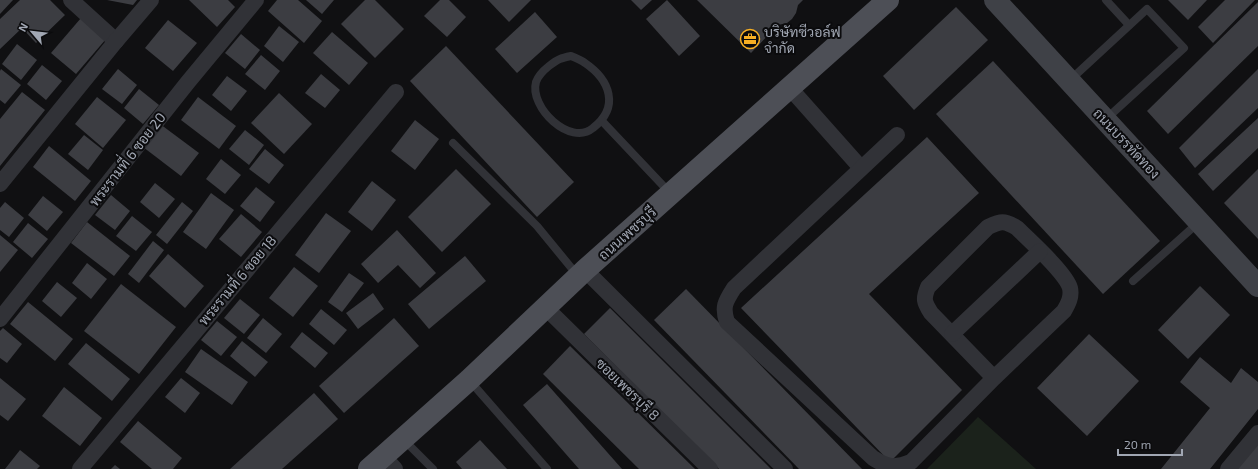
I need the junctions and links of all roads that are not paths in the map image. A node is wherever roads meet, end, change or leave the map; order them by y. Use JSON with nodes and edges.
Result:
{"nodes":[{"id":1,"x":71,"y":0,"type":"edge"},
{"id":2,"x":151,"y":0,"type":"edge"},
{"id":3,"x":256,"y":0,"type":"edge"},
{"id":4,"x":886,"y":0,"type":"edge"},
{"id":5,"x":995,"y":0,"type":"edge"},
{"id":6,"x":1106,"y":0,"type":"edge"},
{"id":7,"x":1129,"y":25,"type":"junction"},
{"id":8,"x":116,"y":41,"type":"junction"},
{"id":9,"x":1069,"y":81,"type":"junction"},
{"id":10,"x":789,"y":87,"type":"junction"},
{"id":11,"x":396,"y":92,"type":"dead end"},
{"id":12,"x":1104,"y":120,"type":"junction"},
{"id":13,"x":602,"y":121,"type":"junction"},
{"id":14,"x":896,"y":135,"type":"dead end"},
{"id":15,"x":453,"y":143,"type":"dead end"},
{"id":16,"x":861,"y":168,"type":"junction"},
{"id":17,"x":0,"y":184,"type":"edge"},
{"id":18,"x":671,"y":193,"type":"junction"},
{"id":19,"x":1200,"y":222,"type":"junction"},
{"id":20,"x":1040,"y":251,"type":"junction"},
{"id":21,"x":582,"y":273,"type":"junction"},
{"id":22,"x":1133,"y":281,"type":"dead end"},
{"id":23,"x":1258,"y":286,"type":"edge"},
{"id":24,"x":546,"y":308,"type":"junction"},
{"id":25,"x":0,"y":319,"type":"edge"},
{"id":26,"x":952,"y":334,"type":"junction"},
{"id":27,"x":994,"y":378,"type":"junction"},
{"id":28,"x":469,"y":380,"type":"junction"},
{"id":29,"x":1258,"y":433,"type":"edge"},
{"id":30,"x":402,"y":439,"type":"junction"},
{"id":31,"x":382,"y":465,"type":"edge"},
{"id":32,"x":80,"y":469,"type":"edge"},
{"id":33,"x":432,"y":469,"type":"edge"},
{"id":34,"x":547,"y":469,"type":"edge"},
{"id":35,"x":710,"y":469,"type":"edge"},
{"id":36,"x":785,"y":469,"type":"edge"},
{"id":37,"x":1228,"y":469,"type":"edge"}],
"edges":[{"from":1,"to":8,"type":"street"},
{"from":2,"to":8,"type":"street"},
{"from":3,"to":25,"type":"street","name":"พระรามที่ 6 ซอย 20"},
{"from":4,"to":10,"type":"main road","name":"ถนนเพชรบุรี"},
{"from":5,"to":9,"type":"main road","name":"ถนนบรรทัดทอง"},
{"from":6,"to":7,"type":"lane"},
{"from":7,"to":9,"type":"lane"},
{"from":7,"to":12,"type":"lane"},
{"from":8,"to":17,"type":"street"},
{"from":9,"to":12,"type":"main road","name":"ถนนบรรทัดทอง"},
{"from":10,"to":16,"type":"street"},
{"from":10,"to":18,"type":"main road","name":"ถนนเพชรบุรี"},
{"from":11,"to":32,"type":"street","name":"พระรามที่ 6 ซอย 18"},
{"from":12,"to":19,"type":"main road","name":"ถนนบรรทัดทอง"},
{"from":13,"to":13,"type":"lane"},
{"from":13,"to":18,"type":"lane"},
{"from":14,"to":16,"type":"street"},
{"from":15,"to":21,"type":"lane"},
{"from":16,"to":27,"type":"street"},
{"from":18,"to":21,"type":"main road","name":"ถนนเพชรบุรี"},
{"from":19,"to":22,"type":"lane"},
{"from":19,"to":23,"type":"main road","name":"ถนนบรรทัดทอง"},
{"from":20,"to":26,"type":"street"},
{"from":20,"to":26,"type":"street"},
{"from":20,"to":27,"type":"street"},
{"from":21,"to":24,"type":"main road","name":"ถนนเพชรบุรี"},
{"from":21,"to":36,"type":"street"},
{"from":24,"to":28,"type":"main road","name":"ถนนเพชรบุรี"},
{"from":24,"to":35,"type":"street","name":"ซอยเพชรบุรี 8"},
{"from":26,"to":27,"type":"street"},
{"from":28,"to":30,"type":"main road","name":"ถนนเพชรบุรี"},
{"from":28,"to":34,"type":"lane"},
{"from":29,"to":37,"type":"street"},
{"from":30,"to":31,"type":"main road","name":"ถนนเพชรบุรี"},
{"from":30,"to":33,"type":"lane"}]}
